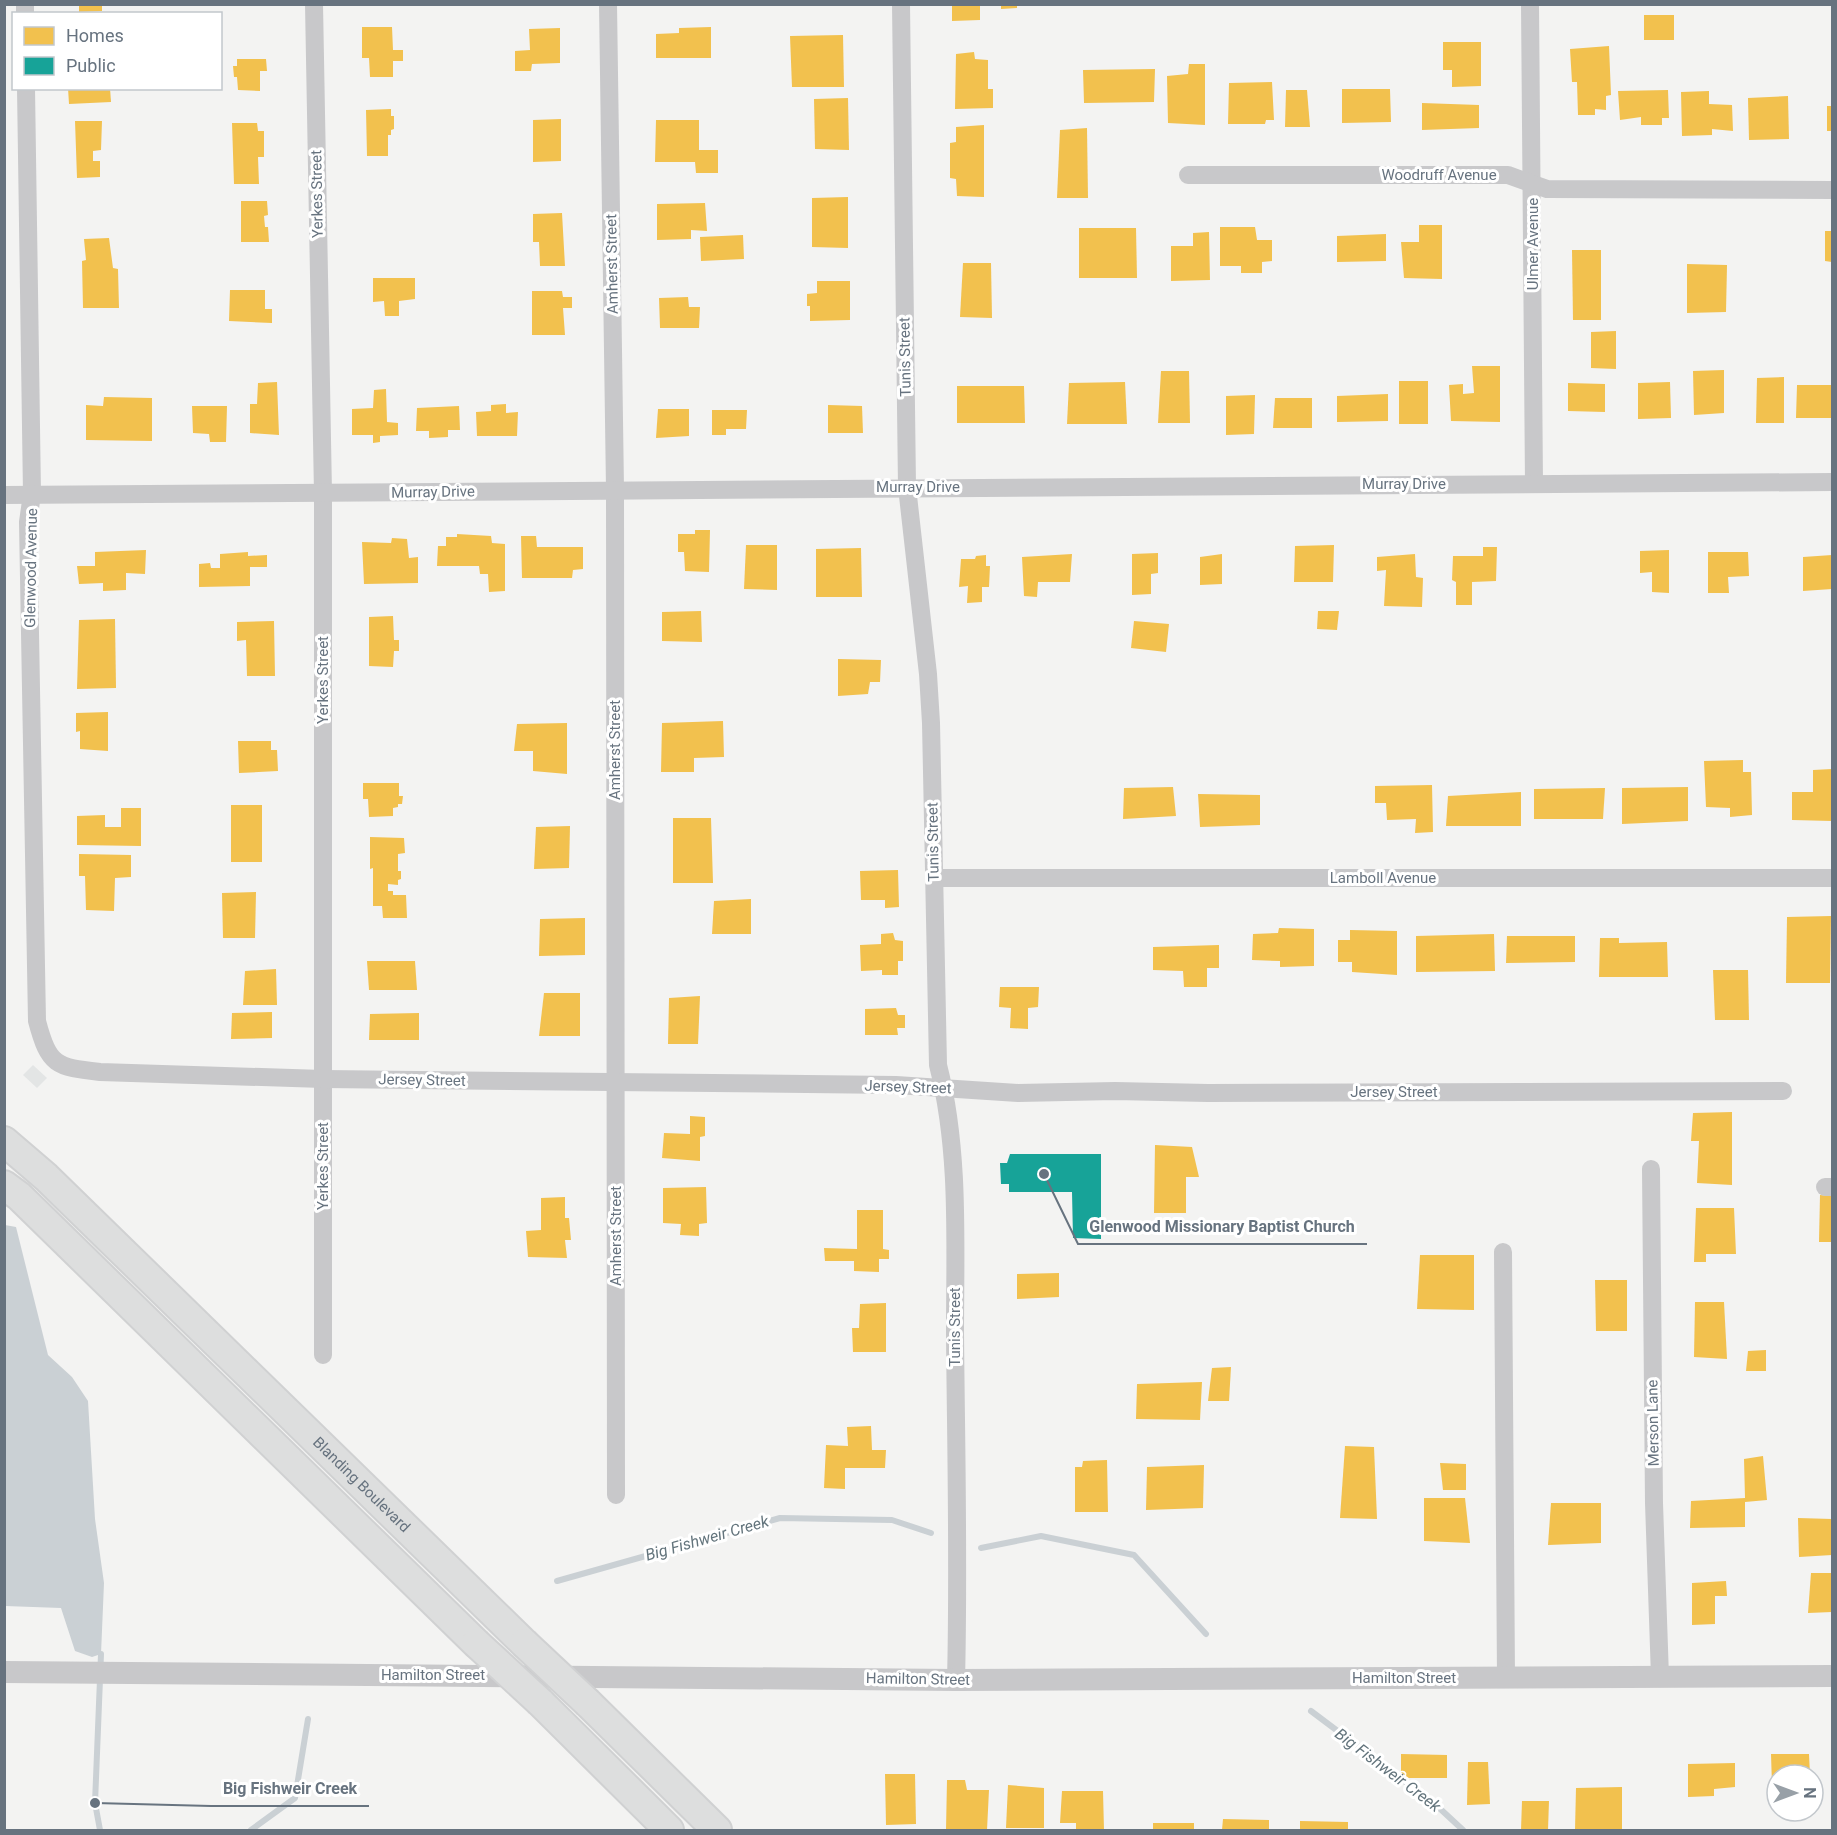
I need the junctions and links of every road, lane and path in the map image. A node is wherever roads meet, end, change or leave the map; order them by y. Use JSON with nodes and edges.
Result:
{"nodes":[{"id":1,"x":314,"y":4,"type":"edge"},
{"id":2,"x":608,"y":4,"type":"edge"},
{"id":3,"x":901,"y":4,"type":"edge"},
{"id":4,"x":1530,"y":4,"type":"edge"},
{"id":5,"x":26,"y":90,"type":"edge"},
{"id":6,"x":1188,"y":175,"type":"dead end"},
{"id":7,"x":1532,"y":184,"type":"junction"},
{"id":8,"x":1833,"y":190,"type":"edge"},
{"id":9,"x":1833,"y":482,"type":"edge"},
{"id":10,"x":1534,"y":483,"type":"junction"},
{"id":11,"x":907,"y":487,"type":"junction"},
{"id":12,"x":615,"y":489,"type":"junction"},
{"id":13,"x":323,"y":493,"type":"junction"},
{"id":14,"x":33,"y":494,"type":"junction"},
{"id":15,"x":4,"y":495,"type":"edge"},
{"id":16,"x":934,"y":878,"type":"junction"},
{"id":17,"x":1833,"y":878,"type":"edge"},
{"id":18,"x":44,"y":1046,"type":"joint"},
{"id":19,"x":323,"y":1079,"type":"junction"},
{"id":20,"x":616,"y":1083,"type":"junction"},
{"id":21,"x":944,"y":1088,"type":"junction"},
{"id":22,"x":1783,"y":1091,"type":"dead end"},
{"id":23,"x":14,"y":1149,"type":"edge"},
{"id":24,"x":1651,"y":1169,"type":"dead end"},
{"id":25,"x":8,"y":1187,"type":"edge"},
{"id":26,"x":1503,"y":1252,"type":"dead end"},
{"id":27,"x":323,"y":1355,"type":"dead end"},
{"id":28,"x":616,"y":1495,"type":"dead end"},
{"id":29,"x":4,"y":1672,"type":"edge"},
{"id":30,"x":1833,"y":1676,"type":"edge"},
{"id":31,"x":1660,"y":1677,"type":"junction"},
{"id":32,"x":1506,"y":1678,"type":"junction"},
{"id":33,"x":956,"y":1680,"type":"junction"},
{"id":34,"x":669,"y":1830,"type":"edge"},
{"id":35,"x":717,"y":1830,"type":"edge"}],
"edges":[{"from":1,"to":13,"type":"street","name":"Yerkes Street"},
{"from":2,"to":12,"type":"street","name":"Amherst Street"},
{"from":3,"to":11,"type":"street","name":"Tunis Street"},
{"from":4,"to":7,"type":"street","name":"Ulmer Avenue"},
{"from":5,"to":14,"type":"street","name":"Glenwood Avenue"},
{"from":6,"to":7,"type":"street","name":"Woodruff Avenue"},
{"from":7,"to":8,"type":"street","name":"Woodruff Avenue"},
{"from":7,"to":10,"type":"street","name":"Ulmer Avenue"},
{"from":9,"to":10,"type":"street","name":"Murray Drive"},
{"from":10,"to":11,"type":"street","name":"Murray Drive"},
{"from":11,"to":12,"type":"street","name":"Murray Drive"},
{"from":11,"to":16,"type":"street","name":"Tunis Street"},
{"from":12,"to":13,"type":"street","name":"Murray Drive"},
{"from":12,"to":20,"type":"street","name":"Amherst Street"},
{"from":13,"to":14,"type":"street","name":"Murray Drive"},
{"from":13,"to":19,"type":"street","name":"Yerkes Street"},
{"from":14,"to":15,"type":"street","name":"Murray Drive"},
{"from":14,"to":18,"type":"street","name":"Glenwood Avenue"},
{"from":16,"to":17,"type":"street","name":"Lamboll Avenue"},
{"from":16,"to":21,"type":"street","name":"Tunis Street"},
{"from":18,"to":19,"type":"street","name":"Jersey Street"},
{"from":19,"to":20,"type":"street","name":"Jersey Street"},
{"from":19,"to":27,"type":"street","name":"Yerkes Street"},
{"from":20,"to":21,"type":"street","name":"Jersey Street"},
{"from":20,"to":28,"type":"street","name":"Amherst Street"},
{"from":21,"to":22,"type":"street","name":"Jersey Street"},
{"from":21,"to":33,"type":"street","name":"Tunis Street"},
{"from":23,"to":35,"type":"main road","name":"Blanding Boulevard","bridge":true},
{"from":24,"to":31,"type":"street","name":"Merson Lane"},
{"from":25,"to":34,"type":"main road","bridge":true},
{"from":26,"to":32,"type":"street"},
{"from":29,"to":33,"type":"street","name":"Hamilton Street"},
{"from":30,"to":31,"type":"street","name":"Hamilton Street"},
{"from":31,"to":32,"type":"street","name":"Hamilton Street"},
{"from":32,"to":33,"type":"street","name":"Hamilton Street"}]}
